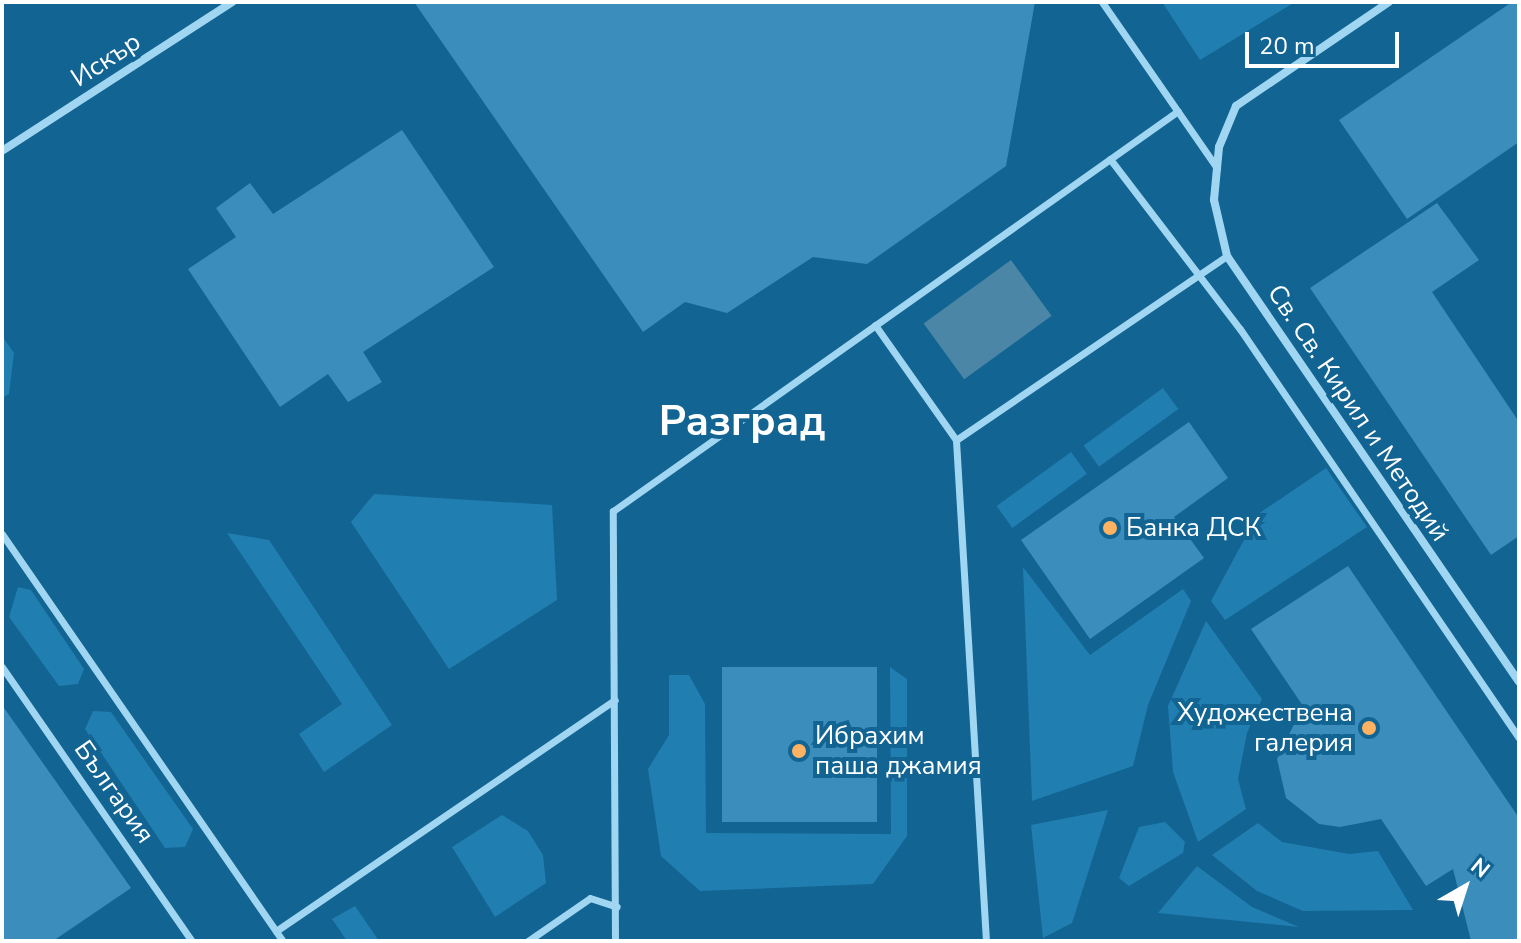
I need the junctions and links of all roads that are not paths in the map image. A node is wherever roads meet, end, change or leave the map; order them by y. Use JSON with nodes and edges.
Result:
{"nodes":[{"id":1,"x":232,"y":2,"type":"edge"},
{"id":2,"x":1102,"y":2,"type":"edge"},
{"id":3,"x":1389,"y":2,"type":"edge"},
{"id":4,"x":1178,"y":111,"type":"junction"},
{"id":5,"x":2,"y":151,"type":"edge"},
{"id":6,"x":1110,"y":159,"type":"junction"},
{"id":7,"x":1217,"y":168,"type":"junction"},
{"id":8,"x":1227,"y":256,"type":"junction"},
{"id":9,"x":1201,"y":274,"type":"junction"},
{"id":10,"x":875,"y":325,"type":"junction"},
{"id":11,"x":956,"y":440,"type":"junction"},
{"id":12,"x":2,"y":534,"type":"edge"},
{"id":13,"x":2,"y":667,"type":"edge"},
{"id":14,"x":1519,"y":682,"type":"edge"},
{"id":15,"x":615,"y":700,"type":"junction"},
{"id":16,"x":1519,"y":738,"type":"edge"},
{"id":17,"x":617,"y":907,"type":"junction"},
{"id":18,"x":276,"y":931,"type":"junction"},
{"id":19,"x":192,"y":941,"type":"edge"},
{"id":20,"x":283,"y":941,"type":"edge"},
{"id":21,"x":528,"y":941,"type":"edge"},
{"id":22,"x":615,"y":941,"type":"edge"},
{"id":23,"x":986,"y":941,"type":"edge"}],
"edges":[{"from":1,"to":5,"type":"street","name":"Искър"},
{"from":2,"to":4,"type":"street"},
{"from":3,"to":7,"type":"street","name":"Св. Св. Кирил и Методий"},
{"from":4,"to":6,"type":"street"},
{"from":4,"to":7,"type":"street"},
{"from":6,"to":9,"type":"street"},
{"from":6,"to":10,"type":"street"},
{"from":7,"to":8,"type":"street","name":"Св. Св. Кирил и Методий"},
{"from":8,"to":9,"type":"street"},
{"from":8,"to":14,"type":"street","name":"Св. Св. Кирил и Методий"},
{"from":9,"to":11,"type":"street"},
{"from":9,"to":16,"type":"street"},
{"from":10,"to":11,"type":"street"},
{"from":10,"to":15,"type":"street"},
{"from":11,"to":23,"type":"street"},
{"from":12,"to":18,"type":"street"},
{"from":13,"to":19,"type":"street","name":"България"},
{"from":15,"to":17,"type":"street"},
{"from":15,"to":18,"type":"street"},
{"from":17,"to":21,"type":"street"},
{"from":17,"to":22,"type":"street"},
{"from":18,"to":20,"type":"street"}]}
